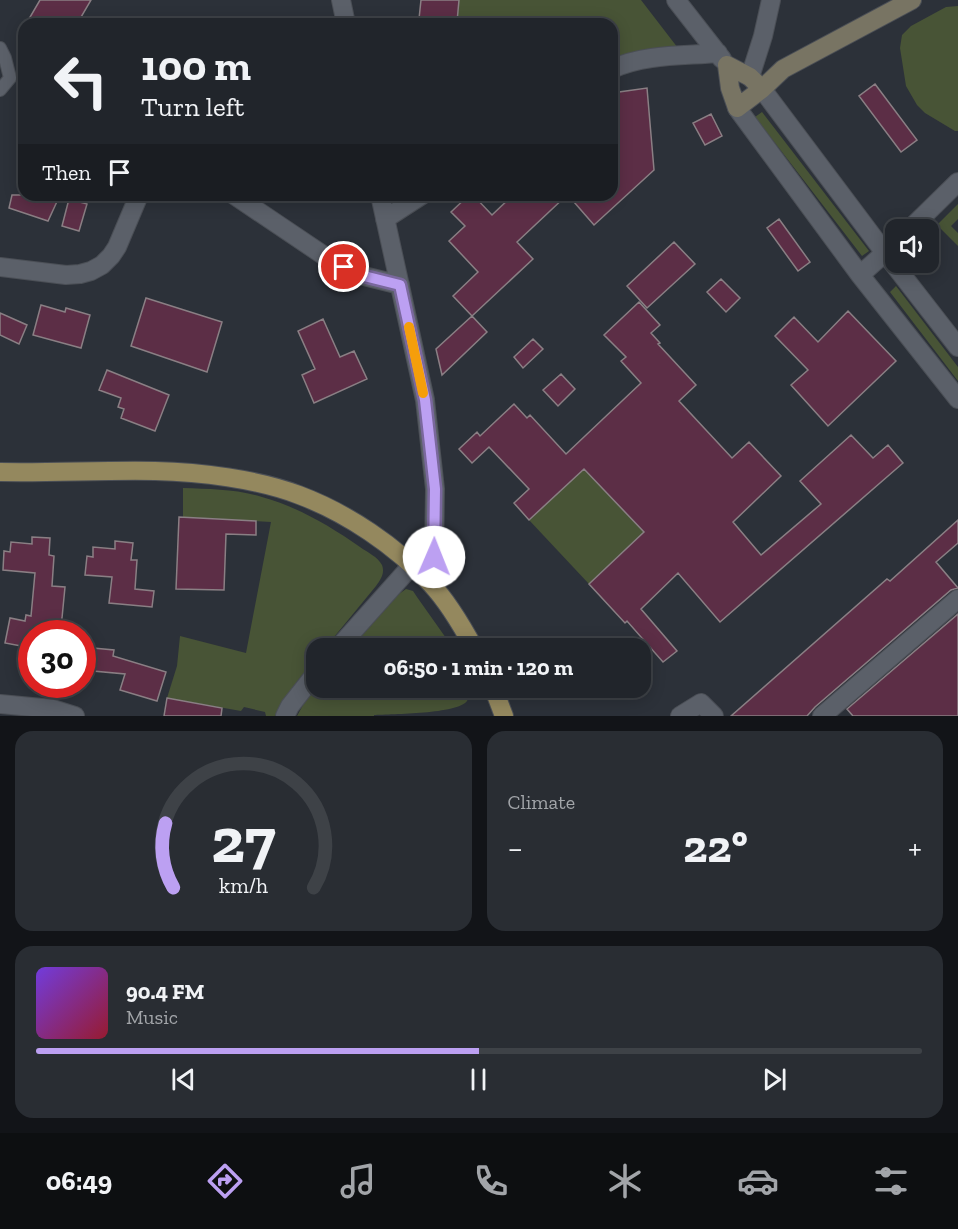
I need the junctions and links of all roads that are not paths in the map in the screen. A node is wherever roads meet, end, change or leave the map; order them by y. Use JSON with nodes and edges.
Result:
{"nodes":[{"id":1,"x":341,"y":0,"type":"edge"},
{"id":2,"x":676,"y":0,"type":"edge"},
{"id":3,"x":771,"y":0,"type":"edge"},
{"id":4,"x":912,"y":0,"type":"edge"},
{"id":5,"x":345,"y":18,"type":"edge"},
{"id":6,"x":0,"y":48,"type":"edge"},
{"id":7,"x":722,"y":59,"type":"junction"},
{"id":8,"x":618,"y":67,"type":"edge"},
{"id":9,"x":756,"y":83,"type":"junction"},
{"id":10,"x":0,"y":90,"type":"edge"},
{"id":11,"x":737,"y":108,"type":"junction"},
{"id":12,"x":958,"y":182,"type":"edge"},
{"id":13,"x":136,"y":201,"type":"edge"},
{"id":14,"x":243,"y":201,"type":"edge"},
{"id":15,"x":381,"y":201,"type":"edge"},
{"id":16,"x":413,"y":201,"type":"edge"},
{"id":17,"x":385,"y":219,"type":"junction"},
{"id":18,"x":920,"y":219,"type":"edge"},
{"id":19,"x":885,"y":242,"type":"edge"},
{"id":20,"x":885,"y":252,"type":"edge"},
{"id":21,"x":0,"y":267,"type":"edge"},
{"id":22,"x":907,"y":273,"type":"edge"},
{"id":23,"x":860,"y":274,"type":"junction"},
{"id":24,"x":400,"y":285,"type":"junction"},
{"id":25,"x":958,"y":347,"type":"edge"},
{"id":26,"x":958,"y":399,"type":"edge"},
{"id":27,"x":0,"y":472,"type":"edge"},
{"id":28,"x":412,"y":565,"type":"junction"},
{"id":29,"x":432,"y":585,"type":"junction"},
{"id":30,"x":958,"y":599,"type":"edge"},
{"id":31,"x":347,"y":638,"type":"edge"},
{"id":32,"x":469,"y":638,"type":"edge"},
{"id":33,"x":306,"y":686,"type":"edge"},
{"id":34,"x":497,"y":698,"type":"edge"},
{"id":35,"x":0,"y":704,"type":"edge"},
{"id":36,"x":75,"y":716,"type":"edge"},
{"id":37,"x":285,"y":716,"type":"edge"},
{"id":38,"x":504,"y":716,"type":"edge"},
{"id":39,"x":680,"y":716,"type":"edge"},
{"id":40,"x":714,"y":716,"type":"edge"},
{"id":41,"x":822,"y":716,"type":"edge"}],
"edges":[{"from":1,"to":5,"type":"street"},
{"from":2,"to":7,"type":"street"},
{"from":3,"to":9,"type":"street"},
{"from":4,"to":9,"type":"street"},
{"from":6,"to":10,"type":"lane"},
{"from":7,"to":8,"type":"street"},
{"from":7,"to":9,"type":"street"},
{"from":7,"to":11,"type":"street"},
{"from":9,"to":11,"type":"street"},
{"from":9,"to":19,"type":"street"},
{"from":11,"to":23,"type":"street"},
{"from":12,"to":18,"type":"street"},
{"from":13,"to":21,"type":"street"},
{"from":14,"to":24,"type":"street"},
{"from":15,"to":17,"type":"street"},
{"from":16,"to":17,"type":"street"},
{"from":17,"to":24,"type":"street"},
{"from":20,"to":23,"type":"street"},
{"from":22,"to":25,"type":"street"},
{"from":23,"to":26,"type":"street"},
{"from":24,"to":29,"type":"street"},
{"from":27,"to":28,"type":"main road"},
{"from":28,"to":29,"type":"main road"},
{"from":28,"to":31,"type":"street"},
{"from":29,"to":32,"type":"main road"},
{"from":30,"to":41,"type":"street"},
{"from":33,"to":37,"type":"street"},
{"from":34,"to":38,"type":"main road"},
{"from":35,"to":36,"type":"street"},
{"from":39,"to":40,"type":"street"}]}
